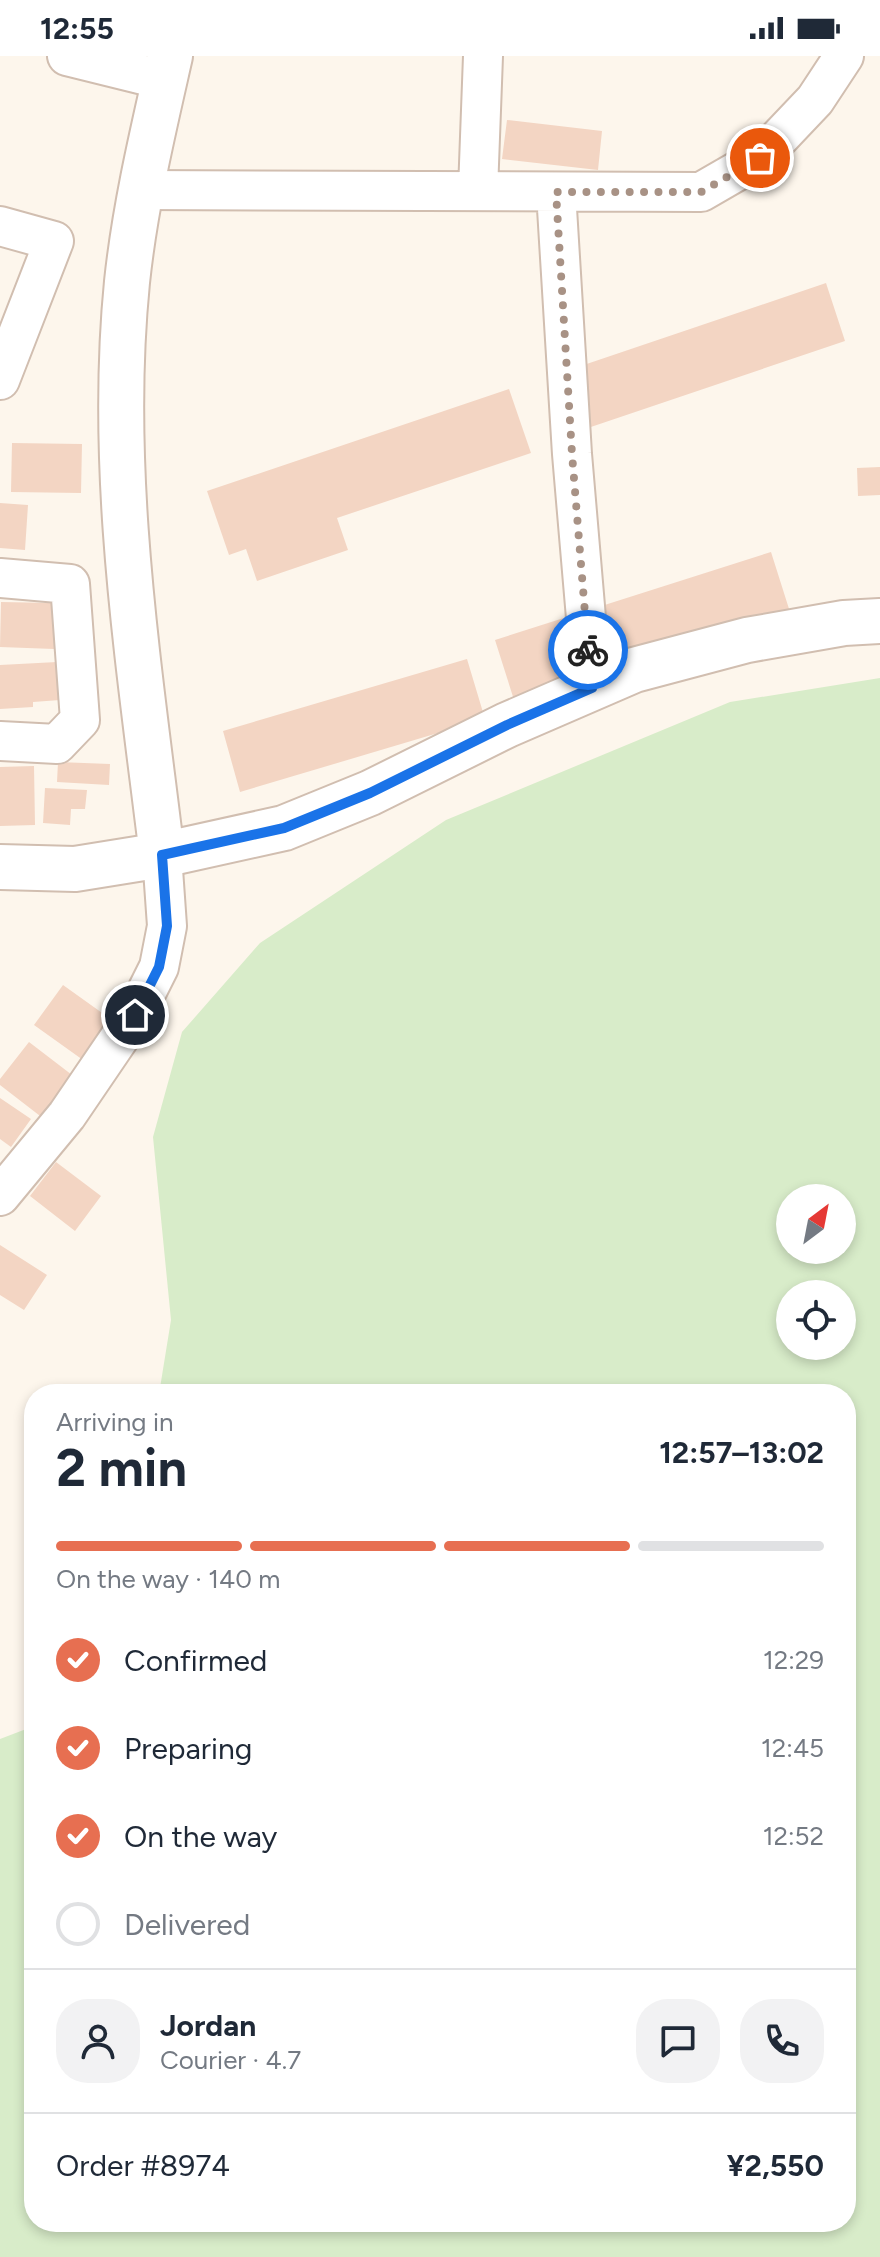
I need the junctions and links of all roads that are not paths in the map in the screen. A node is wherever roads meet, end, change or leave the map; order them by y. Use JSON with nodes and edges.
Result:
{"nodes":[{"id":1,"x":67,"y":56,"type":"edge"},
{"id":2,"x":483,"y":56,"type":"edge"},
{"id":3,"x":844,"y":56,"type":"edge"},
{"id":4,"x":167,"y":68,"type":"edge"},
{"id":5,"x":140,"y":190,"type":"junction"},
{"id":6,"x":478,"y":191,"type":"junction"},
{"id":7,"x":556,"y":192,"type":"junction"},
{"id":8,"x":0,"y":226,"type":"edge"},
{"id":9,"x":0,"y":380,"type":"edge"},
{"id":10,"x":0,"y":578,"type":"edge"},
{"id":11,"x":880,"y":621,"type":"edge"},
{"id":12,"x":592,"y":688,"type":"junction"},
{"id":13,"x":0,"y":741,"type":"edge"},
{"id":14,"x":162,"y":855,"type":"junction"},
{"id":15,"x":0,"y":867,"type":"edge"},
{"id":16,"x":0,"y":1196,"type":"edge"}],
"edges":[{"from":1,"to":4,"type":"street"},
{"from":2,"to":6,"type":"street"},
{"from":3,"to":7,"type":"street"},
{"from":4,"to":5,"type":"street"},
{"from":5,"to":6,"type":"street"},
{"from":5,"to":14,"type":"street"},
{"from":6,"to":7,"type":"street"},
{"from":7,"to":12,"type":"street"},
{"from":8,"to":9,"type":"street"},
{"from":10,"to":13,"type":"street"},
{"from":11,"to":12,"type":"street"},
{"from":12,"to":14,"type":"street"},
{"from":14,"to":15,"type":"street"},
{"from":14,"to":16,"type":"street"}]}
